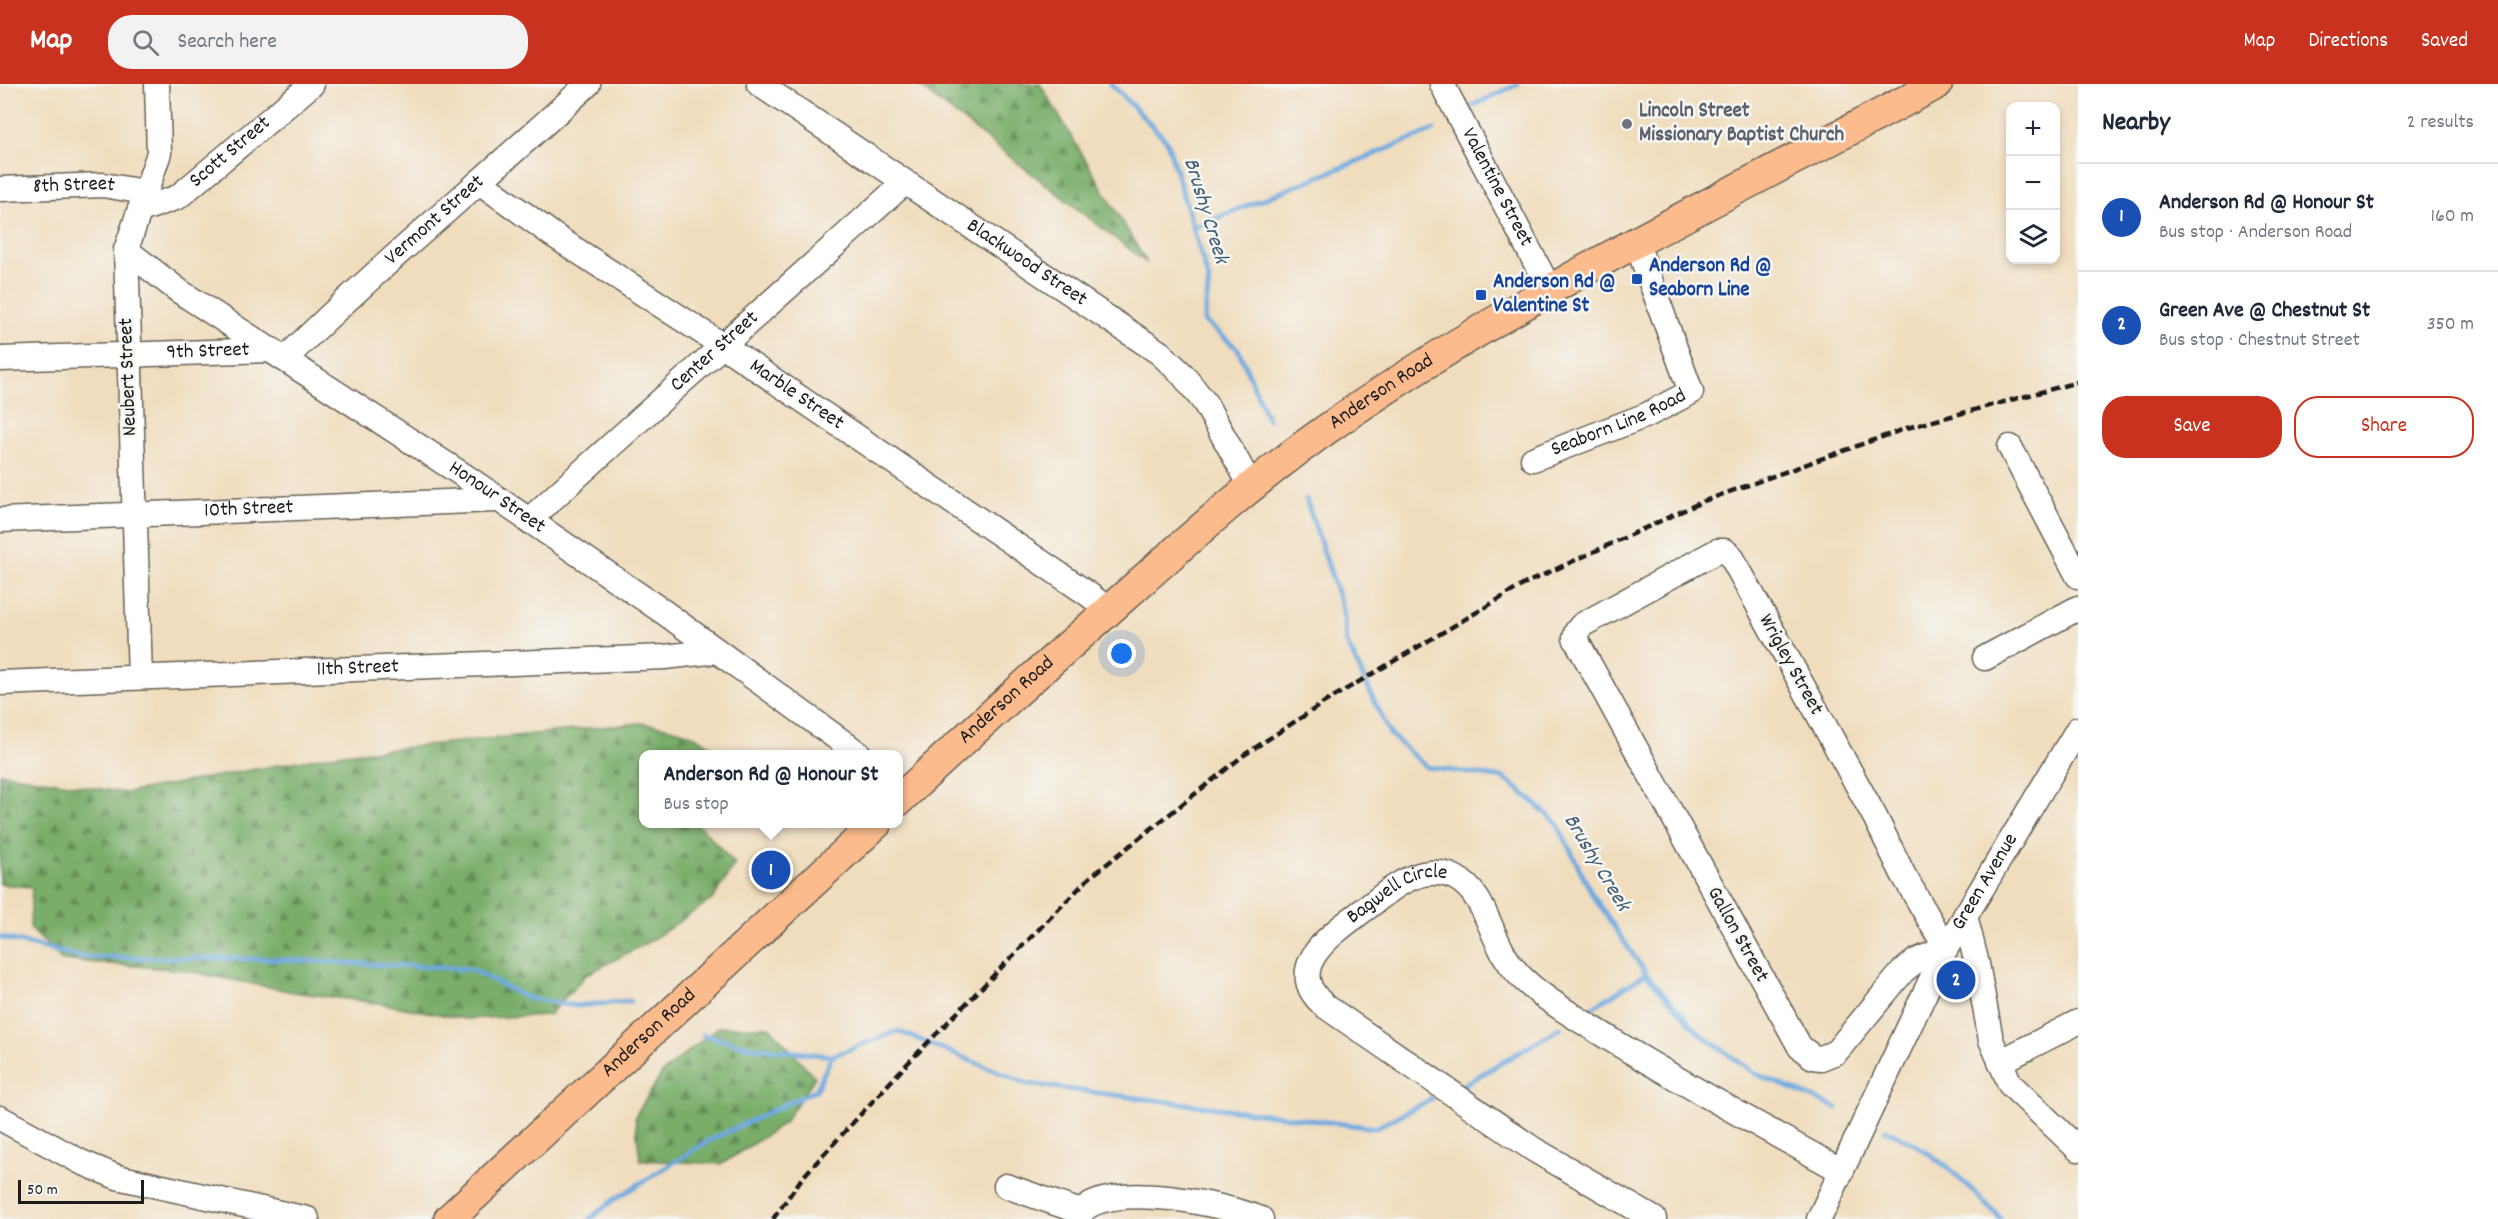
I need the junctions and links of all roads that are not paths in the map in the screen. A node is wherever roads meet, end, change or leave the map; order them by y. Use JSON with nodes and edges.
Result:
{"nodes":[{"id":1,"x":157,"y":84,"type":"edge"},
{"id":2,"x":312,"y":84,"type":"edge"},
{"id":3,"x":588,"y":84,"type":"edge"},
{"id":4,"x":759,"y":84,"type":"edge"},
{"id":5,"x":1442,"y":84,"type":"edge"},
{"id":6,"x":1937,"y":84,"type":"edge"},
{"id":7,"x":481,"y":183,"type":"junction"},
{"id":8,"x":904,"y":183,"type":"junction"},
{"id":9,"x":0,"y":189,"type":"edge"},
{"id":10,"x":143,"y":201,"type":"junction"},
{"id":11,"x":1637,"y":244,"type":"junction"},
{"id":12,"x":126,"y":250,"type":"junction"},
{"id":13,"x":1550,"y":290,"type":"junction"},
{"id":14,"x":722,"y":345,"type":"junction"},
{"id":15,"x":278,"y":354,"type":"junction"},
{"id":16,"x":129,"y":355,"type":"junction"},
{"id":17,"x":0,"y":359,"type":"edge"},
{"id":18,"x":2010,"y":447,"type":"dead end"},
{"id":19,"x":1533,"y":459,"type":"dead end"},
{"id":20,"x":1251,"y":486,"type":"junction"},
{"id":21,"x":496,"y":500,"type":"junction"},
{"id":22,"x":134,"y":515,"type":"junction"},
{"id":23,"x":0,"y":520,"type":"edge"},
{"id":24,"x":528,"y":521,"type":"junction"},
{"id":25,"x":2078,"y":576,"type":"edge"},
{"id":26,"x":2078,"y":608,"type":"edge"},
{"id":27,"x":1109,"y":610,"type":"junction"},
{"id":28,"x":717,"y":651,"type":"junction"},
{"id":29,"x":1580,"y":652,"type":"joint"},
{"id":30,"x":1985,"y":658,"type":"dead end"},
{"id":31,"x":140,"y":676,"type":"junction"},
{"id":32,"x":0,"y":683,"type":"edge"},
{"id":33,"x":2078,"y":729,"type":"edge"},
{"id":34,"x":853,"y":750,"type":"edge"},
{"id":35,"x":903,"y":793,"type":"edge"},
{"id":36,"x":872,"y":828,"type":"edge"},
{"id":37,"x":1965,"y":916,"type":"junction"},
{"id":38,"x":1946,"y":948,"type":"junction"},
{"id":39,"x":2078,"y":1022,"type":"edge"},
{"id":40,"x":2000,"y":1062,"type":"junction"},
{"id":41,"x":0,"y":1118,"type":"edge"},
{"id":42,"x":2078,"y":1149,"type":"edge"},
{"id":43,"x":1840,"y":1170,"type":"junction"},
{"id":44,"x":1006,"y":1186,"type":"dead end"},
{"id":45,"x":1080,"y":1216,"type":"edge"},
{"id":46,"x":307,"y":1219,"type":"edge"},
{"id":47,"x":449,"y":1219,"type":"edge"},
{"id":48,"x":1261,"y":1219,"type":"edge"},
{"id":49,"x":1654,"y":1219,"type":"edge"},
{"id":50,"x":1819,"y":1219,"type":"edge"}],
"edges":[{"from":1,"to":10,"type":"street","name":"Neubert Street"},
{"from":2,"to":10,"type":"street","name":"Scott Street"},
{"from":3,"to":7,"type":"street","name":"Vermont Street"},
{"from":4,"to":8,"type":"street","name":"Blackwood Street"},
{"from":5,"to":13,"type":"street","name":"Valentine Street"},
{"from":6,"to":11,"type":"main road","name":"Anderson Road"},
{"from":7,"to":14,"type":"street","name":"Marble Street"},
{"from":7,"to":15,"type":"street","name":"Vermont Street"},
{"from":8,"to":14,"type":"street","name":"Center Street"},
{"from":8,"to":20,"type":"street","name":"Blackwood Street"},
{"from":9,"to":10,"type":"street","name":"8th Street"},
{"from":10,"to":12,"type":"street","name":"Neubert Street"},
{"from":11,"to":13,"type":"main road","name":"Anderson Road"},
{"from":11,"to":19,"type":"street","name":"Seaborn Line Road"},
{"from":12,"to":15,"type":"street","name":"Honour Street"},
{"from":12,"to":16,"type":"street","name":"Neubert Street"},
{"from":13,"to":20,"type":"main road","name":"Anderson Road"},
{"from":14,"to":24,"type":"street","name":"Center Street"},
{"from":14,"to":27,"type":"street","name":"Marble Street"},
{"from":15,"to":16,"type":"street","name":"9th Street"},
{"from":15,"to":21,"type":"street","name":"Honour Street"},
{"from":16,"to":17,"type":"street","name":"9th Street"},
{"from":16,"to":22,"type":"street","name":"Neubert Street"},
{"from":18,"to":25,"type":"street"},
{"from":20,"to":27,"type":"main road","name":"Anderson Road"},
{"from":21,"to":22,"type":"street","name":"10th Street"},
{"from":21,"to":24,"type":"street","name":"Honour Street"},
{"from":22,"to":23,"type":"street","name":"10th Street"},
{"from":22,"to":31,"type":"street","name":"Neubert Street"},
{"from":24,"to":28,"type":"street","name":"Honour Street"},
{"from":26,"to":30,"type":"street"},
{"from":27,"to":35,"type":"main road","name":"Anderson Road"},
{"from":28,"to":31,"type":"street","name":"11th Street"},
{"from":28,"to":34,"type":"street","name":"Honour Street"},
{"from":29,"to":38,"type":"street","name":"Wrigley Street"},
{"from":29,"to":38,"type":"street","name":"Gallon Street"},
{"from":31,"to":32,"type":"street","name":"11th Street"},
{"from":33,"to":37,"type":"street","name":"Green Avenue"},
{"from":36,"to":47,"type":"main road","name":"Anderson Road"},
{"from":37,"to":38,"type":"street","name":"Green Avenue"},
{"from":37,"to":40,"type":"street"},
{"from":38,"to":43,"type":"street","name":"Green Avenue"},
{"from":39,"to":40,"type":"street"},
{"from":40,"to":42,"type":"street"},
{"from":41,"to":46,"type":"street"},
{"from":43,"to":49,"type":"street","name":"Bagwell Circle"},
{"from":43,"to":50,"type":"street","name":"Green Avenue"},
{"from":44,"to":45,"type":"street"},
{"from":45,"to":48,"type":"street"}]}
